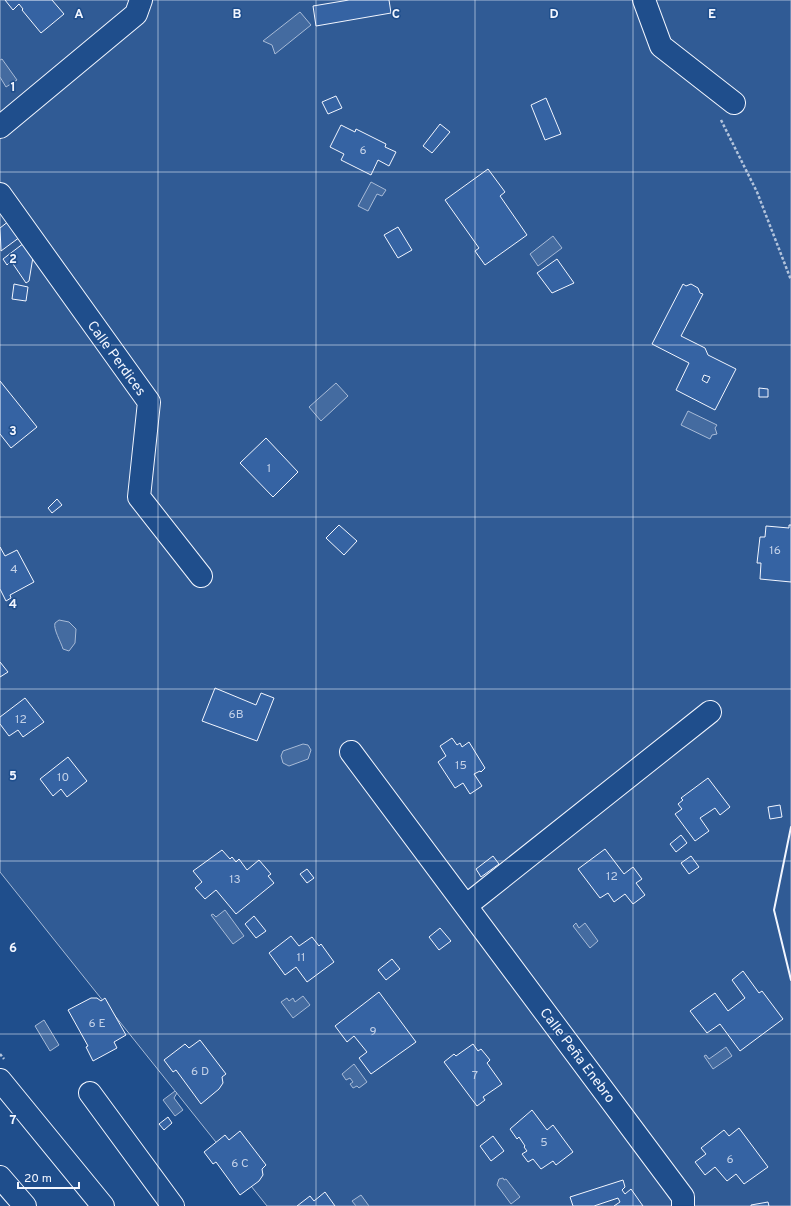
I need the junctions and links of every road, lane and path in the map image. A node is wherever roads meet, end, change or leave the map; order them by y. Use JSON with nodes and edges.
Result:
{"nodes":[{"id":1,"x":141,"y":0,"type":"edge"},
{"id":2,"x":644,"y":0,"type":"edge"},
{"id":3,"x":729,"y":99,"type":"joint"},
{"id":4,"x":0,"y":128,"type":"edge"},
{"id":5,"x":0,"y":194,"type":"edge"},
{"id":6,"x":791,"y":280,"type":"edge"},
{"id":7,"x":201,"y":576,"type":"dead end"},
{"id":8,"x":710,"y":712,"type":"dead end"},
{"id":9,"x":351,"y":752,"type":"dead end"},
{"id":10,"x":467,"y":906,"type":"junction"},
{"id":11,"x":0,"y":1080,"type":"edge"},
{"id":12,"x":90,"y":1093,"type":"dead end"},
{"id":13,"x":0,"y":1177,"type":"edge"},
{"id":14,"x":25,"y":1206,"type":"edge"},
{"id":15,"x":103,"y":1206,"type":"edge"},
{"id":16,"x":173,"y":1206,"type":"edge"},
{"id":17,"x":683,"y":1206,"type":"edge"}],
"edges":[{"from":1,"to":4,"type":"main road"},
{"from":2,"to":3,"type":"main road"},
{"from":3,"to":6,"type":"path"},
{"from":5,"to":7,"type":"main road","name":"Calle Perdices"},
{"from":8,"to":10,"type":"main road"},
{"from":9,"to":10,"type":"main road","name":"Calle Peña Enebro"},
{"from":10,"to":17,"type":"main road","name":"Calle Peña Enebro"},
{"from":11,"to":15,"type":"main road"},
{"from":12,"to":16,"type":"main road"},
{"from":13,"to":14,"type":"main road"}]}
